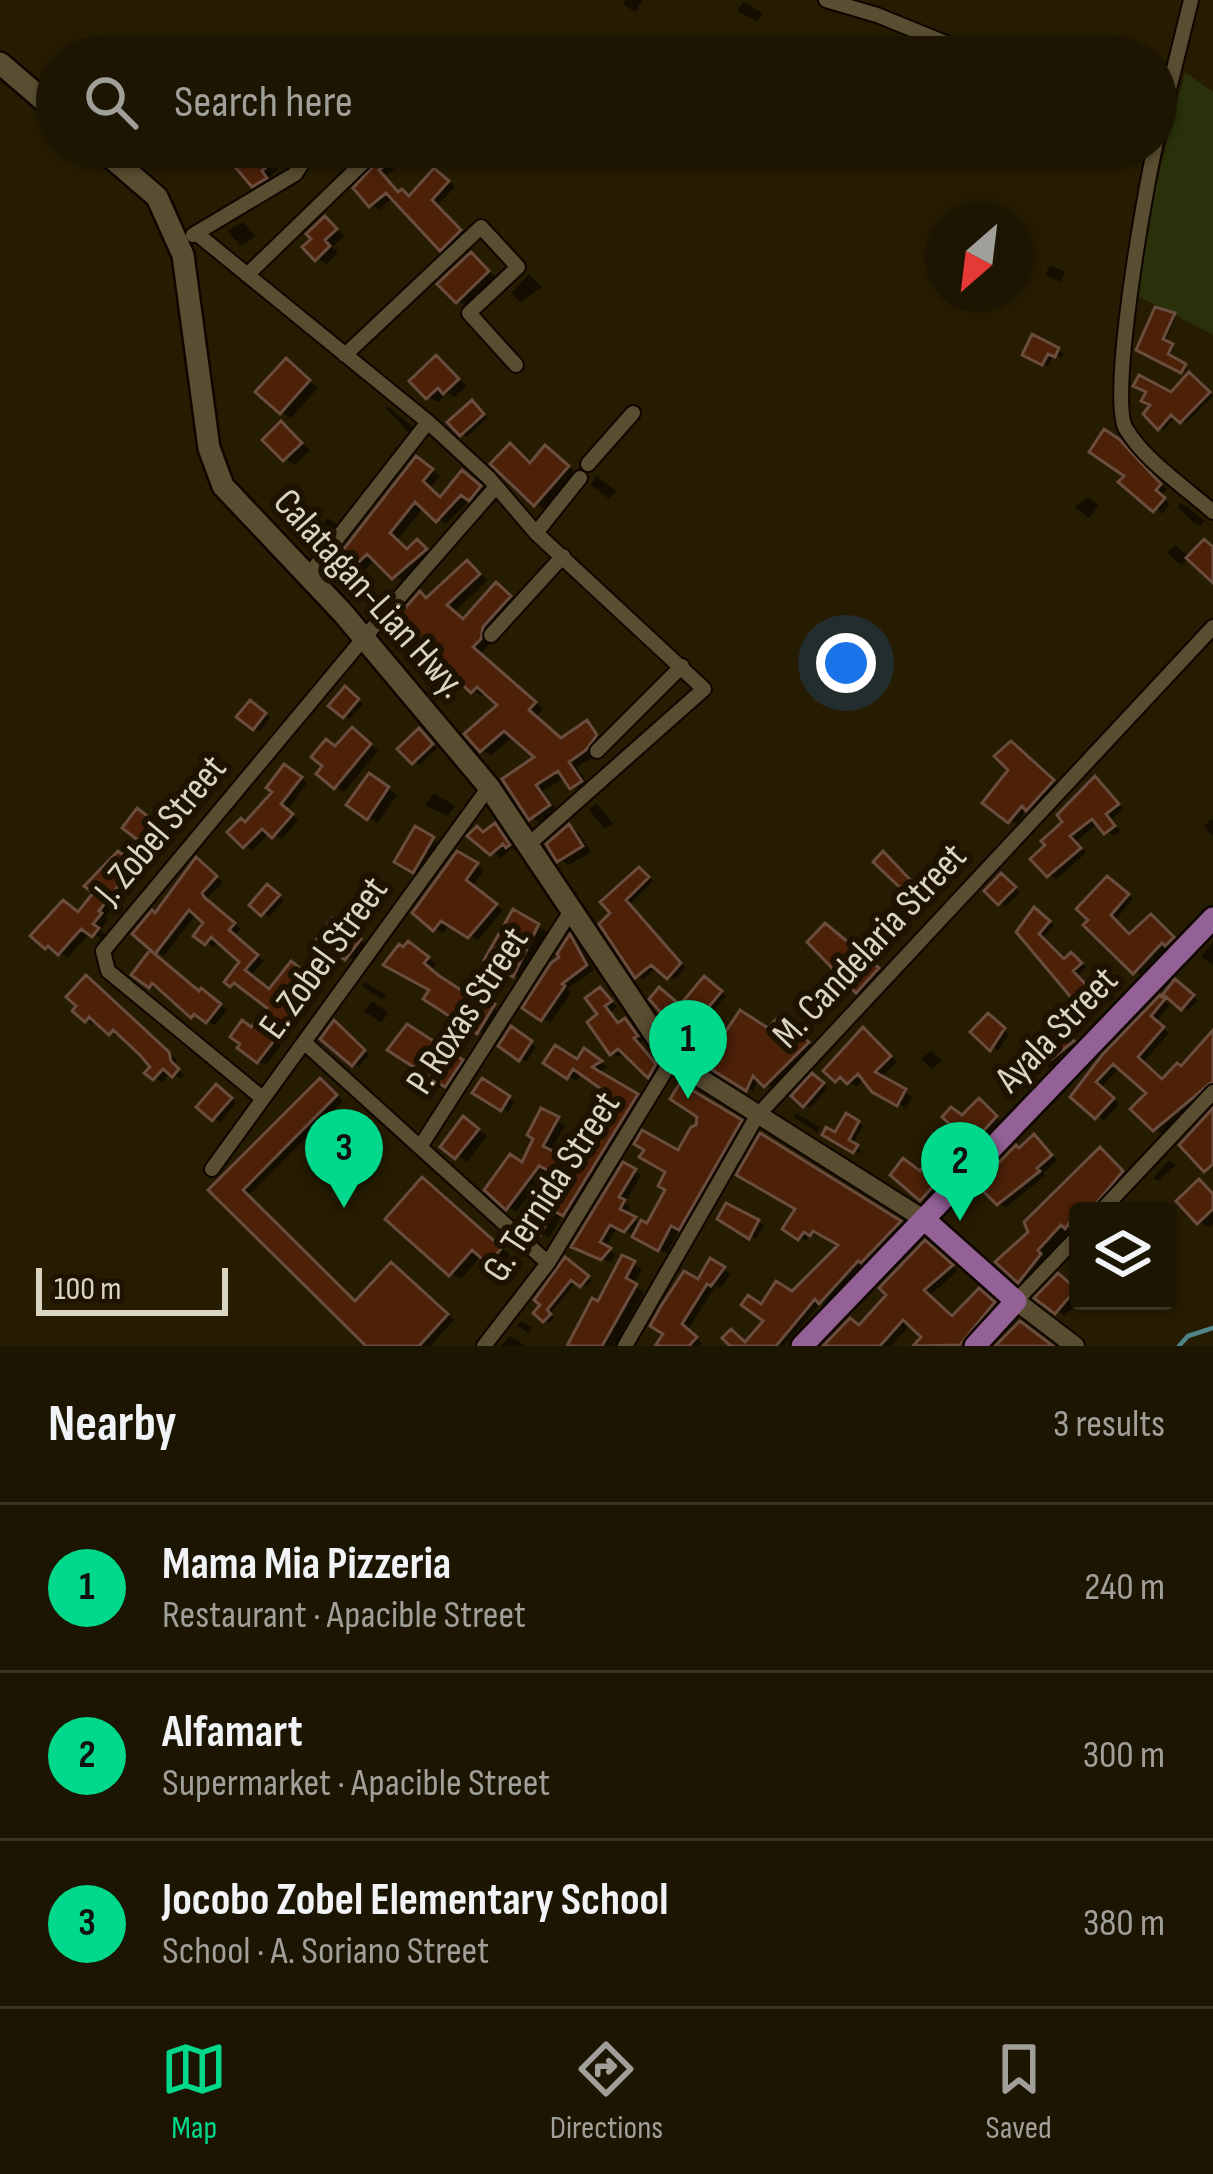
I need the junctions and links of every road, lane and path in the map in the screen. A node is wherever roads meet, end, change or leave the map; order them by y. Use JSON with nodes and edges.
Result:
{"nodes":[{"id":1,"x":826,"y":0,"type":"edge"},
{"id":2,"x":1191,"y":0,"type":"edge"},
{"id":3,"x":928,"y":36,"type":"edge"},
{"id":4,"x":1177,"y":55,"type":"edge"},
{"id":5,"x":0,"y":63,"type":"edge"},
{"id":6,"x":36,"y":94,"type":"edge"},
{"id":7,"x":124,"y":168,"type":"edge"},
{"id":8,"x":299,"y":168,"type":"edge"},
{"id":9,"x":356,"y":168,"type":"edge"},
{"id":10,"x":1149,"y":168,"type":"edge"},
{"id":11,"x":187,"y":238,"type":"junction"},
{"id":12,"x":247,"y":275,"type":"junction"},
{"id":13,"x":345,"y":355,"type":"junction"},
{"id":14,"x":516,"y":364,"type":"dead end"},
{"id":15,"x":633,"y":413,"type":"dead end"},
{"id":16,"x":428,"y":422,"type":"junction"},
{"id":17,"x":494,"y":489,"type":"junction"},
{"id":18,"x":1213,"y":512,"type":"edge"},
{"id":19,"x":536,"y":532,"type":"junction"},
{"id":20,"x":563,"y":556,"type":"junction"},
{"id":21,"x":308,"y":575,"type":"junction"},
{"id":22,"x":1213,"y":627,"type":"edge"},
{"id":23,"x":491,"y":635,"type":"dead end"},
{"id":24,"x":363,"y":639,"type":"junction"},
{"id":25,"x":682,"y":666,"type":"junction"},
{"id":26,"x":597,"y":751,"type":"dead end"},
{"id":27,"x":490,"y":787,"type":"junction"},
{"id":28,"x":528,"y":845,"type":"junction"},
{"id":29,"x":571,"y":911,"type":"junction"},
{"id":30,"x":1213,"y":918,"type":"edge"},
{"id":31,"x":305,"y":1043,"type":"junction"},
{"id":32,"x":672,"y":1060,"type":"junction"},
{"id":33,"x":1213,"y":1092,"type":"edge"},
{"id":34,"x":261,"y":1097,"type":"junction"},
{"id":35,"x":757,"y":1116,"type":"junction"},
{"id":36,"x":419,"y":1147,"type":"junction"},
{"id":37,"x":212,"y":1169,"type":"dead end"},
{"id":38,"x":1109,"y":1202,"type":"edge"},
{"id":39,"x":925,"y":1220,"type":"junction"},
{"id":40,"x":1069,"y":1245,"type":"edge"},
{"id":41,"x":548,"y":1263,"type":"junction"},
{"id":42,"x":1016,"y":1301,"type":"junction"},
{"id":43,"x":484,"y":1346,"type":"edge"},
{"id":44,"x":625,"y":1346,"type":"edge"},
{"id":45,"x":802,"y":1346,"type":"edge"},
{"id":46,"x":975,"y":1346,"type":"edge"},
{"id":47,"x":1076,"y":1346,"type":"edge"}],
"edges":[{"from":1,"to":3,"type":"street"},
{"from":2,"to":4,"type":"street"},
{"from":5,"to":6,"type":"main road"},
{"from":7,"to":11,"type":"main road","name":"Calatagan-Lian Hwy."},
{"from":8,"to":11,"type":"street"},
{"from":9,"to":12,"type":"street"},
{"from":10,"to":18,"type":"street"},
{"from":11,"to":12,"type":"street"},
{"from":11,"to":21,"type":"main road","name":"Calatagan-Lian Hwy."},
{"from":12,"to":13,"type":"street"},
{"from":13,"to":14,"type":"street"},
{"from":13,"to":16,"type":"street"},
{"from":15,"to":19,"type":"street"},
{"from":16,"to":17,"type":"street"},
{"from":16,"to":21,"type":"street"},
{"from":17,"to":19,"type":"street"},
{"from":17,"to":24,"type":"street"},
{"from":19,"to":20,"type":"street"},
{"from":20,"to":23,"type":"street"},
{"from":20,"to":25,"type":"street"},
{"from":21,"to":24,"type":"main road","name":"Calatagan-Lian Hwy."},
{"from":22,"to":35,"type":"street","name":"M. Candelaria Street"},
{"from":24,"to":27,"type":"main road","name":"Calatagan-Lian Hwy."},
{"from":24,"to":34,"type":"street","name":"J. Zobel Street"},
{"from":25,"to":26,"type":"street"},
{"from":25,"to":28,"type":"street"},
{"from":27,"to":28,"type":"main road","name":"Calatagan-Lian Hwy."},
{"from":27,"to":31,"type":"street","name":"E. Zobel Street"},
{"from":28,"to":29,"type":"main road","name":"Calatagan-Lian Hwy."},
{"from":29,"to":32,"type":"main road","name":"Calatagan-Lian Hwy."},
{"from":29,"to":36,"type":"street","name":"P. Roxas Street"},
{"from":30,"to":39,"type":"main road","name":"Ayala Street"},
{"from":31,"to":34,"type":"street","name":"E. Zobel Street"},
{"from":31,"to":36,"type":"street"},
{"from":32,"to":35,"type":"street"},
{"from":32,"to":41,"type":"street","name":"G. Ternida Street"},
{"from":33,"to":38,"type":"street"},
{"from":34,"to":37,"type":"street","name":"E. Zobel Street"},
{"from":35,"to":39,"type":"street"},
{"from":35,"to":44,"type":"street","name":"M. Candelaria Street"},
{"from":36,"to":41,"type":"street"},
{"from":39,"to":42,"type":"main road"},
{"from":39,"to":45,"type":"main road","name":"Ayala Street"},
{"from":40,"to":42,"type":"street"},
{"from":41,"to":43,"type":"street","name":"G. Ternida Street"},
{"from":42,"to":46,"type":"main road"},
{"from":42,"to":47,"type":"street"}]}
